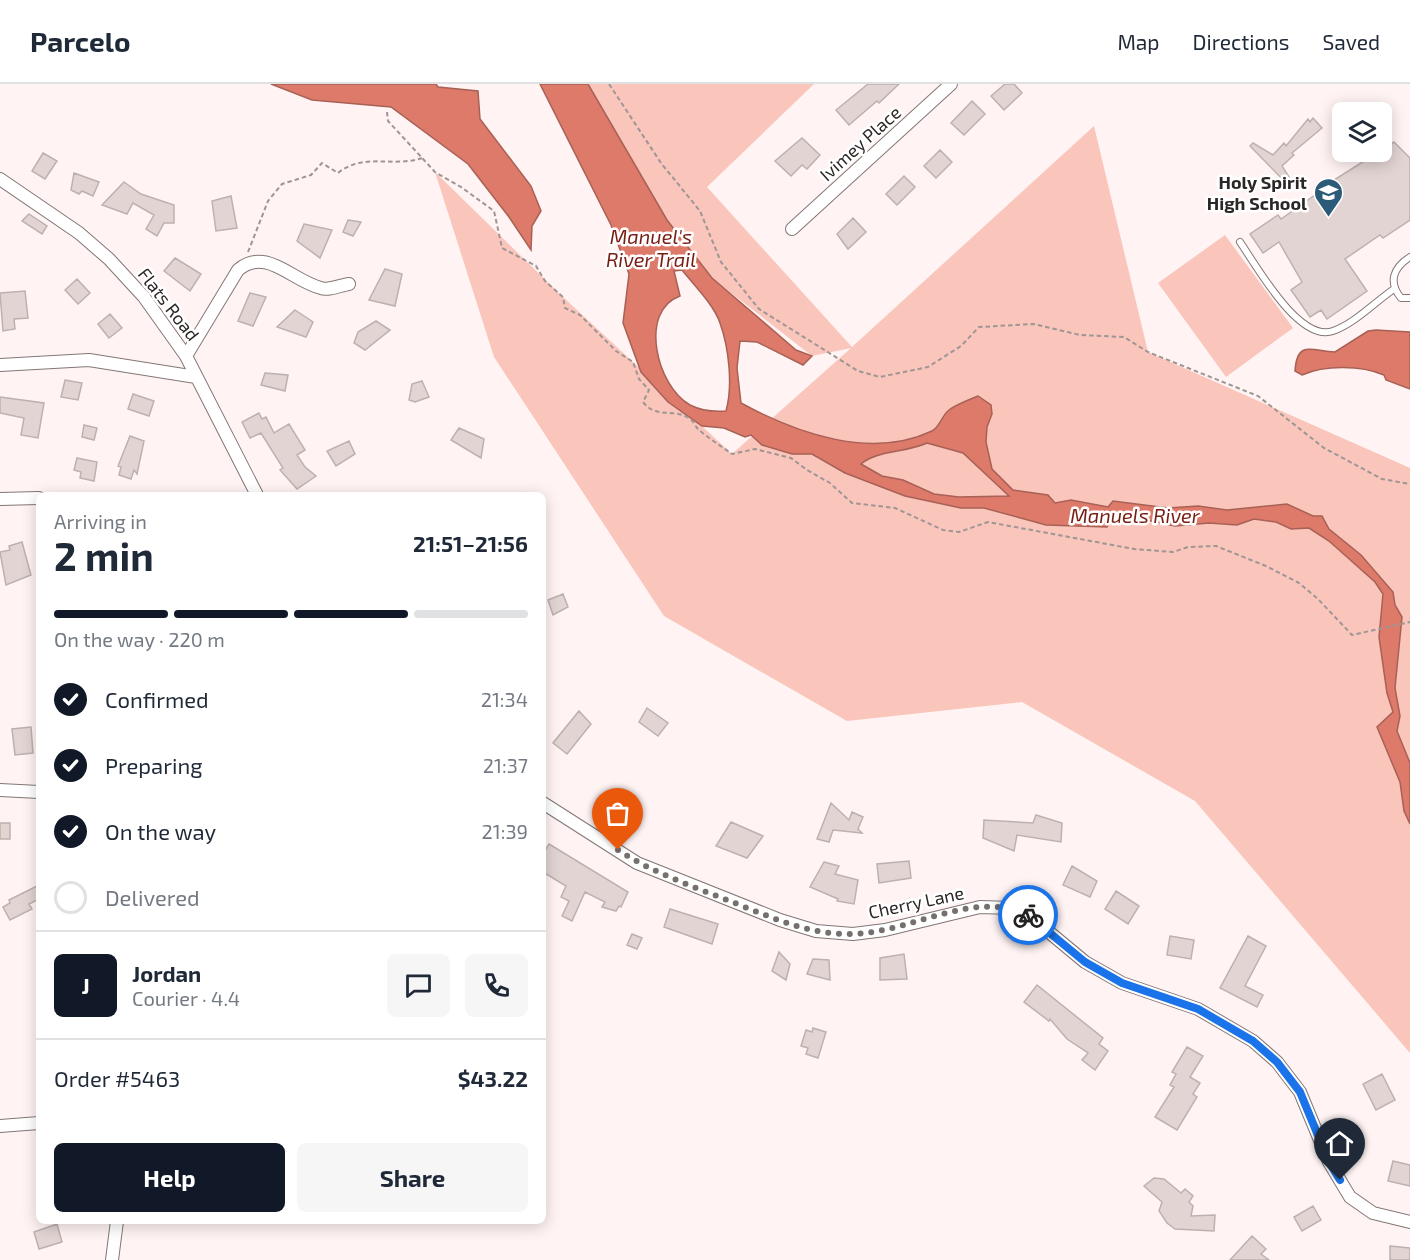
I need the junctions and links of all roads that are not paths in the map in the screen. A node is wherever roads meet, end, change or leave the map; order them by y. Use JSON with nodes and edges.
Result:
{"nodes":[{"id":1,"x":951,"y":84,"type":"edge"},
{"id":2,"x":0,"y":179,"type":"edge"},
{"id":3,"x":792,"y":228,"type":"dead end"},
{"id":4,"x":1240,"y":242,"type":"dead end"},
{"id":5,"x":1410,"y":256,"type":"edge"},
{"id":6,"x":349,"y":284,"type":"dead end"},
{"id":7,"x":1394,"y":289,"type":"junction"},
{"id":8,"x":1410,"y":297,"type":"edge"},
{"id":9,"x":186,"y":356,"type":"junction"},
{"id":10,"x":0,"y":365,"type":"edge"},
{"id":11,"x":196,"y":376,"type":"junction"},
{"id":12,"x":255,"y":492,"type":"edge"},
{"id":13,"x":36,"y":498,"type":"edge"},
{"id":14,"x":0,"y":499,"type":"edge"},
{"id":15,"x":0,"y":790,"type":"edge"},
{"id":16,"x":36,"y":792,"type":"edge"},
{"id":17,"x":546,"y":805,"type":"edge"},
{"id":18,"x":36,"y":1123,"type":"edge"},
{"id":19,"x":0,"y":1126,"type":"edge"},
{"id":20,"x":1410,"y":1222,"type":"edge"},
{"id":21,"x":117,"y":1224,"type":"edge"},
{"id":22,"x":112,"y":1260,"type":"edge"}],
"edges":[{"from":1,"to":3,"type":"street","name":"Ivimey Place"},
{"from":2,"to":9,"type":"street","name":"Flats Road"},
{"from":4,"to":7,"type":"lane"},
{"from":5,"to":7,"type":"lane"},
{"from":6,"to":9,"type":"street"},
{"from":7,"to":8,"type":"lane"},
{"from":9,"to":11,"type":"street","name":"Flats Road"},
{"from":10,"to":11,"type":"street"},
{"from":11,"to":12,"type":"street","name":"Flats Road"},
{"from":13,"to":14,"type":"street"},
{"from":15,"to":16,"type":"street"},
{"from":17,"to":20,"type":"street","name":"Cherry Lane"},
{"from":18,"to":19,"type":"street"},
{"from":21,"to":22,"type":"street"}]}
